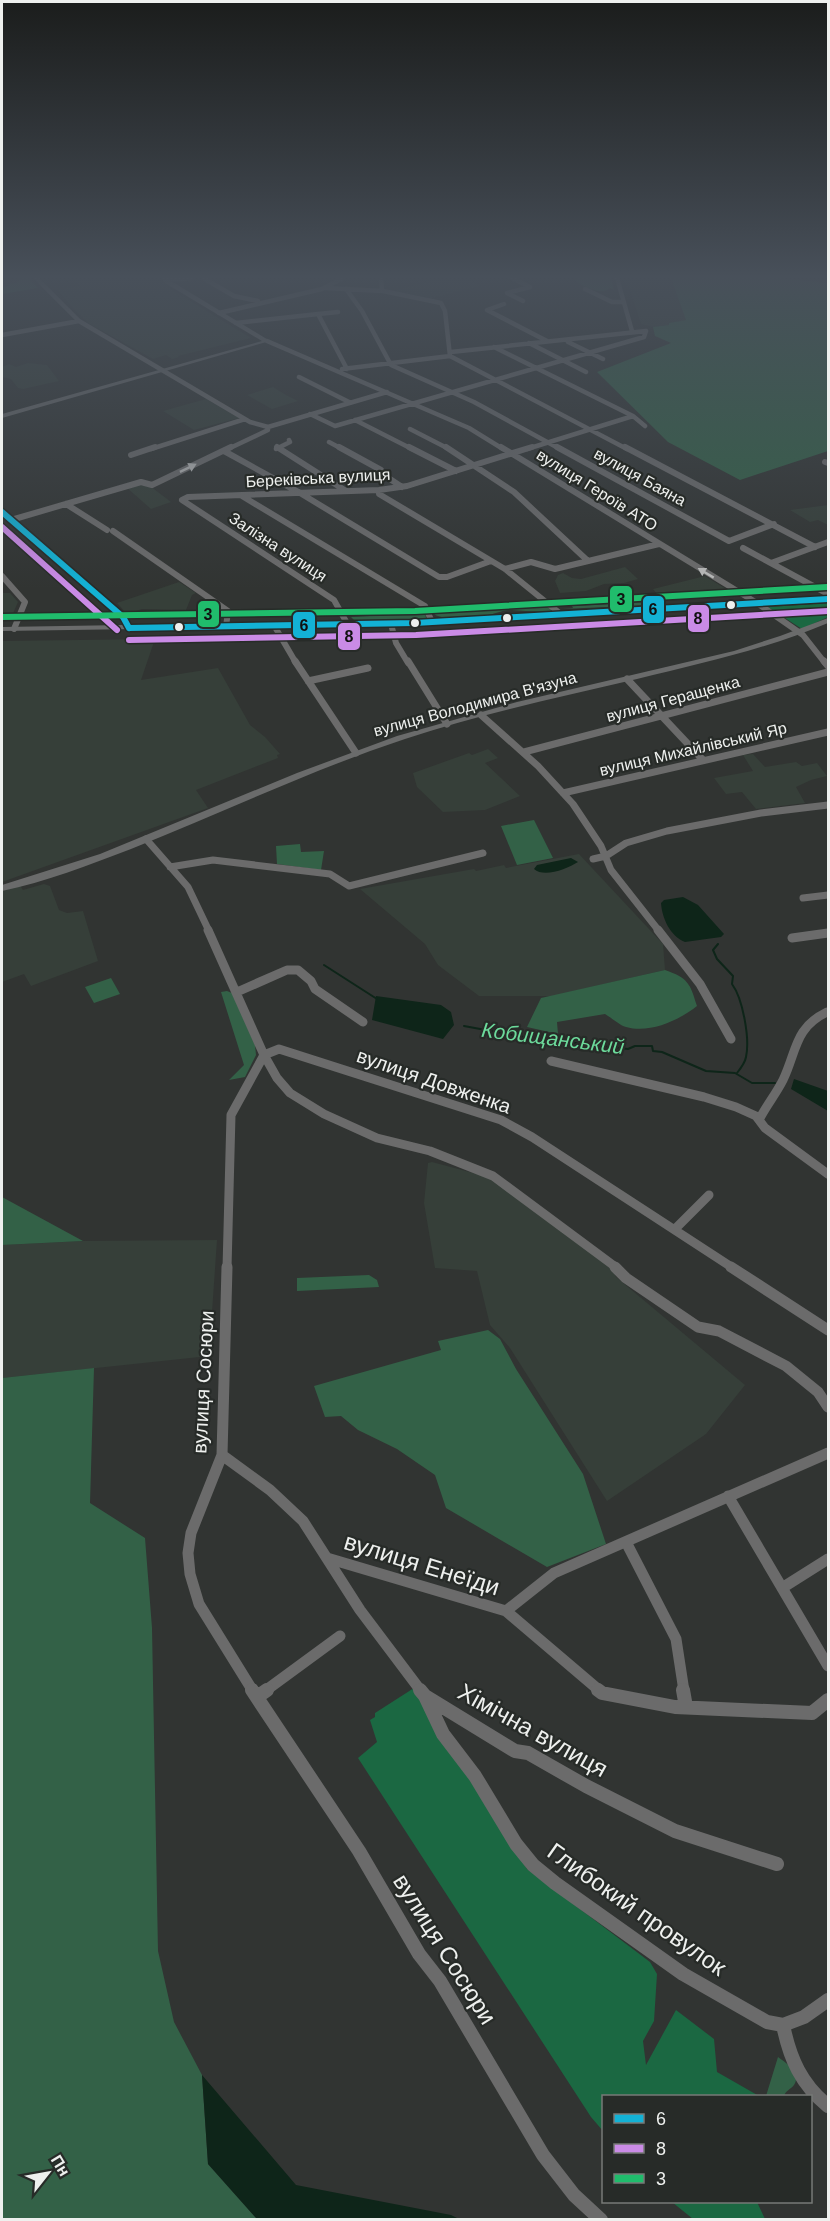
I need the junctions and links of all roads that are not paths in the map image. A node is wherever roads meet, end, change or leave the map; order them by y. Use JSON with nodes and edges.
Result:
{"nodes":[{"id":1,"x":124,"y":382,"type":"edge"},
{"id":2,"x":184,"y":382,"type":"edge"},
{"id":3,"x":308,"y":382,"type":"edge"},
{"id":4,"x":363,"y":382,"type":"edge"},
{"id":5,"x":429,"y":382,"type":"edge"},
{"id":6,"x":492,"y":382,"type":"edge"},
{"id":7,"x":500,"y":382,"type":"edge"},
{"id":8,"x":564,"y":382,"type":"edge"},
{"id":9,"x":387,"y":392,"type":"junction"},
{"id":10,"x":454,"y":393,"type":"junction"},
{"id":11,"x":349,"y":402,"type":"junction"},
{"id":12,"x":415,"y":404,"type":"junction"},
{"id":13,"x":310,"y":414,"type":"junction"},
{"id":14,"x":2,"y":416,"type":"edge"},
{"id":15,"x":633,"y":416,"type":"junction"},
{"id":16,"x":245,"y":419,"type":"junction"},
{"id":17,"x":355,"y":420,"type":"junction"},
{"id":18,"x":645,"y":426,"type":"dead end"},
{"id":19,"x":268,"y":427,"type":"junction"},
{"id":20,"x":410,"y":429,"type":"dead end"},
{"id":21,"x":591,"y":429,"type":"junction"},
{"id":22,"x":289,"y":440,"type":"dead end"},
{"id":23,"x":329,"y":442,"type":"dead end"},
{"id":24,"x":548,"y":442,"type":"junction"},
{"id":25,"x":224,"y":451,"type":"junction"},
{"id":26,"x":512,"y":454,"type":"junction"},
{"id":27,"x":131,"y":455,"type":"dead end"},
{"id":28,"x":474,"y":465,"type":"junction"},
{"id":29,"x":456,"y":471,"type":"junction"},
{"id":30,"x":402,"y":487,"type":"junction"},
{"id":31,"x":379,"y":490,"type":"junction"},
{"id":32,"x":346,"y":491,"type":"junction"},
{"id":33,"x":300,"y":493,"type":"junction"},
{"id":34,"x":241,"y":495,"type":"junction"},
{"id":35,"x":182,"y":500,"type":"joint"},
{"id":36,"x":66,"y":504,"type":"junction"},
{"id":37,"x":2,"y":512,"type":"edge"},
{"id":38,"x":11,"y":520,"type":"junction"},
{"id":39,"x":774,"y":524,"type":"junction"},
{"id":40,"x":828,"y":542,"type":"edge"},
{"id":41,"x":659,"y":544,"type":"junction"},
{"id":42,"x":815,"y":547,"type":"junction"},
{"id":43,"x":744,"y":549,"type":"dead end"},
{"id":44,"x":491,"y":561,"type":"junction"},
{"id":45,"x":588,"y":561,"type":"junction"},
{"id":46,"x":771,"y":563,"type":"junction"},
{"id":47,"x":505,"y":569,"type":"junction"},
{"id":48,"x":2,"y":576,"type":"edge"},
{"id":49,"x":13,"y":588,"type":"junction"},
{"id":50,"x":2,"y":591,"type":"edge"},
{"id":51,"x":828,"y":597,"type":"edge"},
{"id":52,"x":105,"y":602,"type":"junction"},
{"id":53,"x":757,"y":603,"type":"junction"},
{"id":54,"x":562,"y":615,"type":"junction"},
{"id":55,"x":828,"y":620,"type":"edge"},
{"id":56,"x":432,"y":622,"type":"junction"},
{"id":57,"x":391,"y":624,"type":"junction"},
{"id":58,"x":348,"y":625,"type":"junction"},
{"id":59,"x":226,"y":627,"type":"junction"},
{"id":60,"x":275,"y":627,"type":"junction"},
{"id":61,"x":85,"y":628,"type":"junction"},
{"id":62,"x":129,"y":628,"type":"junction"},
{"id":63,"x":2,"y":629,"type":"edge"},
{"id":64,"x":14,"y":629,"type":"junction"},
{"id":65,"x":800,"y":633,"type":"junction"},
{"id":66,"x":828,"y":666,"type":"edge"},
{"id":67,"x":368,"y":668,"type":"dead end"},
{"id":68,"x":828,"y":672,"type":"edge"},
{"id":69,"x":627,"y":679,"type":"junction"},
{"id":70,"x":308,"y":681,"type":"junction"},
{"id":71,"x":481,"y":715,"type":"junction"},
{"id":72,"x":661,"y":717,"type":"junction"},
{"id":73,"x":447,"y":724,"type":"junction"},
{"id":74,"x":828,"y":732,"type":"edge"},
{"id":75,"x":524,"y":752,"type":"junction"},
{"id":76,"x":357,"y":753,"type":"junction"},
{"id":77,"x":703,"y":760,"type":"junction"},
{"id":78,"x":563,"y":793,"type":"junction"},
{"id":79,"x":828,"y":804,"type":"edge"},
{"id":80,"x":146,"y":839,"type":"junction"},
{"id":81,"x":483,"y":853,"type":"dead end"},
{"id":82,"x":606,"y":856,"type":"junction"},
{"id":83,"x":593,"y":859,"type":"dead end"},
{"id":84,"x":170,"y":867,"type":"junction"},
{"id":85,"x":2,"y":888,"type":"edge"},
{"id":86,"x":828,"y":895,"type":"edge"},
{"id":87,"x":802,"y":898,"type":"dead end"},
{"id":88,"x":828,"y":933,"type":"edge"},
{"id":89,"x":792,"y":938,"type":"dead end"},
{"id":90,"x":237,"y":992,"type":"junction"},
{"id":91,"x":826,"y":1011,"type":"edge"},
{"id":92,"x":363,"y":1022,"type":"dead end"},
{"id":93,"x":731,"y":1039,"type":"dead end"},
{"id":94,"x":264,"y":1054,"type":"junction"},
{"id":95,"x":552,"y":1061,"type":"dead end"},
{"id":96,"x":759,"y":1119,"type":"junction"},
{"id":97,"x":828,"y":1174,"type":"edge"},
{"id":98,"x":709,"y":1195,"type":"dead end"},
{"id":99,"x":675,"y":1229,"type":"junction"},
{"id":100,"x":828,"y":1330,"type":"edge"},
{"id":101,"x":828,"y":1407,"type":"edge"},
{"id":102,"x":828,"y":1453,"type":"edge"},
{"id":103,"x":222,"y":1455,"type":"junction"},
{"id":104,"x":728,"y":1496,"type":"junction"},
{"id":105,"x":626,"y":1542,"type":"junction"},
{"id":106,"x":327,"y":1558,"type":"junction"},
{"id":107,"x":828,"y":1559,"type":"edge"},
{"id":108,"x":782,"y":1588,"type":"junction"},
{"id":109,"x":506,"y":1611,"type":"junction"},
{"id":110,"x":340,"y":1636,"type":"dead end"},
{"id":111,"x":828,"y":1666,"type":"edge"},
{"id":112,"x":425,"y":1696,"type":"junction"},
{"id":113,"x":257,"y":1697,"type":"junction"},
{"id":114,"x":828,"y":1700,"type":"edge"},
{"id":115,"x":686,"y":1707,"type":"junction"},
{"id":116,"x":777,"y":1864,"type":"dead end"},
{"id":117,"x":828,"y":2000,"type":"edge"},
{"id":118,"x":783,"y":2025,"type":"junction"},
{"id":119,"x":828,"y":2106,"type":"edge"},
{"id":120,"x":601,"y":2220,"type":"edge"}],
"edges":[{"from":1,"to":14,"type":"main road"},
{"from":2,"to":16,"type":"street"},
{"from":3,"to":11,"type":"street"},
{"from":4,"to":9,"type":"street","name":"вулиця Героїв АТО"},
{"from":5,"to":10,"type":"street","name":"вулиця Баяна"},
{"from":6,"to":10,"type":"street"},
{"from":7,"to":21,"type":"street"},
{"from":8,"to":15,"type":"street"},
{"from":9,"to":11,"type":"street"},
{"from":9,"to":12,"type":"street","name":"вулиця Героїв АТО"},
{"from":10,"to":12,"type":"street"},
{"from":10,"to":24,"type":"street","name":"вулиця Баяна"},
{"from":11,"to":13,"type":"street"},
{"from":12,"to":17,"type":"street"},
{"from":12,"to":26,"type":"street","name":"вулиця Героїв АТО"},
{"from":13,"to":17,"type":"street"},
{"from":13,"to":19,"type":"street"},
{"from":15,"to":18,"type":"street"},
{"from":15,"to":21,"type":"street","name":"Береківська вулиця"},
{"from":16,"to":19,"type":"street"},
{"from":16,"to":27,"type":"street"},
{"from":17,"to":29,"type":"street"},
{"from":19,"to":25,"type":"street"},
{"from":20,"to":28,"type":"street"},
{"from":21,"to":24,"type":"street","name":"Береківська вулиця"},
{"from":21,"to":39,"type":"street"},
{"from":22,"to":32,"type":"street"},
{"from":23,"to":30,"type":"street"},
{"from":24,"to":26,"type":"street","name":"Береківська вулиця"},
{"from":24,"to":39,"type":"street","name":"вулиця Баяна"},
{"from":25,"to":33,"type":"street"},
{"from":36,"to":25,"type":"street","one_way":true},
{"from":26,"to":28,"type":"street","name":"Береківська вулиця"},
{"from":26,"to":41,"type":"street","name":"вулиця Героїв АТО"},
{"from":28,"to":29,"type":"street","name":"Береківська вулиця"},
{"from":28,"to":45,"type":"street"},
{"from":29,"to":30,"type":"street","name":"Береківська вулиця"},
{"from":30,"to":31,"type":"street","name":"Береківська вулиця"},
{"from":31,"to":32,"type":"street","name":"Береківська вулиця"},
{"from":31,"to":44,"type":"street"},
{"from":32,"to":33,"type":"street","name":"Береківська вулиця"},
{"from":33,"to":34,"type":"street","name":"Береківська вулиця"},
{"from":33,"to":44,"type":"street"},
{"from":34,"to":35,"type":"street","name":"Береківська вулиця"},
{"from":34,"to":56,"type":"street"},
{"from":35,"to":58,"type":"street","name":"Залізна вулиця"},
{"from":36,"to":38,"type":"street"},
{"from":36,"to":59,"type":"street"},
{"from":37,"to":38,"type":"main road"},
{"from":38,"to":52,"type":"main road"},
{"from":39,"to":42,"type":"street"},
{"from":40,"to":42,"type":"street"},
{"from":41,"to":45,"type":"street"},
{"from":53,"to":41,"type":"street","name":"вулиця Героїв АТО","one_way":true},
{"from":42,"to":46,"type":"street"},
{"from":43,"to":46,"type":"street"},
{"from":44,"to":47,"type":"street"},
{"from":45,"to":47,"type":"street"},
{"from":46,"to":51,"type":"street"},
{"from":47,"to":54,"type":"street"},
{"from":48,"to":49,"type":"street"},
{"from":49,"to":50,"type":"street"},
{"from":49,"to":64,"type":"street"},
{"from":51,"to":53,"type":"main road"},
{"from":52,"to":61,"type":"main road"},
{"from":52,"to":62,"type":"main road"},
{"from":53,"to":54,"type":"main road"},
{"from":53,"to":65,"type":"street","name":"вулиця Героїв АТО"},
{"from":54,"to":56,"type":"main road"},
{"from":55,"to":65,"type":"main road","name":"вулиця Володимира В'язуна"},
{"from":56,"to":57,"type":"main road"},
{"from":57,"to":58,"type":"main road"},
{"from":57,"to":73,"type":"street"},
{"from":58,"to":60,"type":"main road"},
{"from":59,"to":60,"type":"main road"},
{"from":59,"to":62,"type":"main road"},
{"from":60,"to":70,"type":"street"},
{"from":61,"to":62,"type":"main road"},
{"from":61,"to":64,"type":"main road"},
{"from":63,"to":64,"type":"main road"},
{"from":65,"to":66,"type":"street","name":"вулиця Героїв АТО"},
{"from":65,"to":69,"type":"main road","name":"вулиця Володимира В'язуна"},
{"from":67,"to":70,"type":"street"},
{"from":68,"to":72,"type":"street","name":"вулиця Геращенка"},
{"from":69,"to":71,"type":"main road","name":"вулиця Володимира В'язуна"},
{"from":69,"to":72,"type":"street"},
{"from":70,"to":76,"type":"street"},
{"from":71,"to":73,"type":"main road","name":"вулиця Володимира В'язуна"},
{"from":71,"to":75,"type":"street"},
{"from":72,"to":75,"type":"street","name":"вулиця Геращенка"},
{"from":72,"to":77,"type":"street"},
{"from":73,"to":76,"type":"main road","name":"вулиця Володимира В'язуна"},
{"from":74,"to":77,"type":"street","name":"вулиця Михайлівський Яр"},
{"from":75,"to":78,"type":"street"},
{"from":76,"to":80,"type":"main road","name":"вулиця Володимира В'язуна"},
{"from":77,"to":78,"type":"street","name":"вулиця Михайлівський Яр"},
{"from":78,"to":82,"type":"street"},
{"from":79,"to":82,"type":"street"},
{"from":80,"to":84,"type":"street"},
{"from":80,"to":85,"type":"main road","name":"вулиця Володимира В'язуна"},
{"from":81,"to":84,"type":"street"},
{"from":82,"to":83,"type":"street"},
{"from":82,"to":93,"type":"street"},
{"from":84,"to":90,"type":"street"},
{"from":86,"to":87,"type":"street"},
{"from":88,"to":89,"type":"street"},
{"from":90,"to":92,"type":"street","name":"вулиця Довженка"},
{"from":90,"to":94,"type":"street"},
{"from":91,"to":96,"type":"street"},
{"from":94,"to":99,"type":"street","name":"вулиця Довженка"},
{"from":94,"to":101,"type":"street"},
{"from":94,"to":103,"type":"street","name":"вулиця Сосюри"},
{"from":95,"to":96,"type":"street"},
{"from":96,"to":97,"type":"street"},
{"from":98,"to":99,"type":"street"},
{"from":99,"to":100,"type":"street","name":"вулиця Довженка"},
{"from":102,"to":104,"type":"street"},
{"from":103,"to":106,"type":"street"},
{"from":103,"to":113,"type":"street","name":"вулиця Сосюри"},
{"from":104,"to":105,"type":"street"},
{"from":104,"to":108,"type":"street"},
{"from":105,"to":109,"type":"street"},
{"from":105,"to":115,"type":"street"},
{"from":106,"to":109,"type":"street","name":"вулиця Енеїди"},
{"from":106,"to":112,"type":"street","name":"Хімічна вулиця"},
{"from":107,"to":108,"type":"street"},
{"from":108,"to":111,"type":"street"},
{"from":109,"to":115,"type":"street","name":"вулиця Енеїди"},
{"from":110,"to":113,"type":"street"},
{"from":112,"to":116,"type":"street","name":"Хімічна вулиця"},
{"from":112,"to":118,"type":"street","name":"Глибокий провулок"},
{"from":113,"to":120,"type":"street","name":"вулиця Сосюри"},
{"from":114,"to":115,"type":"street","name":"вулиця Енеїди"},
{"from":117,"to":118,"type":"street"},
{"from":118,"to":119,"type":"street"}]}
